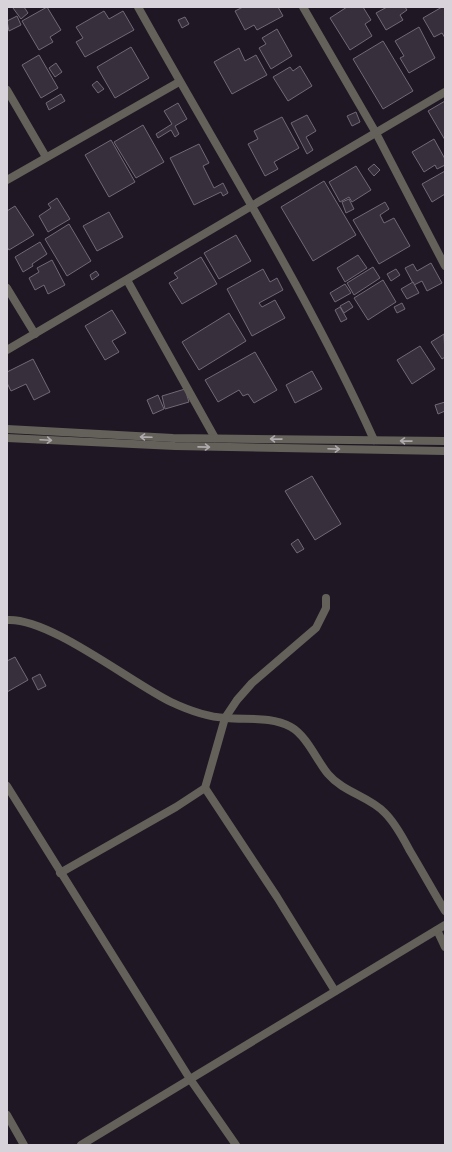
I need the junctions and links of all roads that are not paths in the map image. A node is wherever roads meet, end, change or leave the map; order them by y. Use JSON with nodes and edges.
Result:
{"nodes":[{"id":1,"x":140,"y":8,"type":"edge"},
{"id":2,"x":305,"y":8,"type":"edge"},
{"id":3,"x":179,"y":82,"type":"junction"},
{"id":4,"x":7,"y":90,"type":"edge"},
{"id":5,"x":445,"y":92,"type":"edge"},
{"id":6,"x":376,"y":133,"type":"junction"},
{"id":7,"x":46,"y":157,"type":"junction"},
{"id":8,"x":7,"y":180,"type":"edge"},
{"id":9,"x":253,"y":206,"type":"junction"},
{"id":10,"x":445,"y":266,"type":"edge"},
{"id":11,"x":127,"y":280,"type":"junction"},
{"id":12,"x":7,"y":288,"type":"edge"},
{"id":13,"x":35,"y":334,"type":"junction"},
{"id":14,"x":7,"y":350,"type":"edge"},
{"id":15,"x":7,"y":429,"type":"edge"},
{"id":16,"x":7,"y":438,"type":"edge"},
{"id":17,"x":215,"y":438,"type":"junction"},
{"id":18,"x":374,"y":440,"type":"junction"},
{"id":19,"x":445,"y":441,"type":"edge"},
{"id":20,"x":445,"y":451,"type":"edge"},
{"id":21,"x":326,"y":598,"type":"dead end"},
{"id":22,"x":7,"y":620,"type":"edge"},
{"id":23,"x":225,"y":718,"type":"junction"},
{"id":24,"x":7,"y":786,"type":"edge"},
{"id":25,"x":205,"y":788,"type":"junction"},
{"id":26,"x":60,"y":873,"type":"junction"},
{"id":27,"x":445,"y":911,"type":"edge"},
{"id":28,"x":445,"y":925,"type":"edge"},
{"id":29,"x":437,"y":930,"type":"junction"},
{"id":30,"x":445,"y":947,"type":"edge"},
{"id":31,"x":335,"y":991,"type":"junction"},
{"id":32,"x":190,"y":1079,"type":"junction"},
{"id":33,"x":7,"y":1115,"type":"edge"},
{"id":34,"x":24,"y":1145,"type":"edge"},
{"id":35,"x":81,"y":1145,"type":"edge"},
{"id":36,"x":236,"y":1145,"type":"edge"}],
"edges":[{"from":1,"to":3,"type":"street"},
{"from":2,"to":6,"type":"street"},
{"from":3,"to":7,"type":"street"},
{"from":3,"to":9,"type":"street"},
{"from":4,"to":7,"type":"street"},
{"from":5,"to":6,"type":"street"},
{"from":6,"to":9,"type":"street"},
{"from":6,"to":10,"type":"street"},
{"from":7,"to":8,"type":"street"},
{"from":9,"to":11,"type":"street"},
{"from":9,"to":18,"type":"street"},
{"from":11,"to":13,"type":"street"},
{"from":11,"to":17,"type":"street"},
{"from":12,"to":13,"type":"street"},
{"from":13,"to":14,"type":"street"},
{"from":17,"to":15,"type":"street","one_way":true},
{"from":16,"to":20,"type":"street","one_way":true},
{"from":18,"to":17,"type":"street","one_way":true},
{"from":19,"to":18,"type":"street","one_way":true},
{"from":21,"to":23,"type":"street"},
{"from":22,"to":23,"type":"street"},
{"from":23,"to":25,"type":"street"},
{"from":23,"to":27,"type":"street"},
{"from":24,"to":26,"type":"street"},
{"from":25,"to":26,"type":"street"},
{"from":25,"to":31,"type":"street"},
{"from":26,"to":32,"type":"street"},
{"from":28,"to":29,"type":"street"},
{"from":29,"to":30,"type":"street"},
{"from":29,"to":31,"type":"street"},
{"from":31,"to":32,"type":"street"},
{"from":32,"to":35,"type":"street"},
{"from":32,"to":36,"type":"street"},
{"from":33,"to":34,"type":"street"}]}
